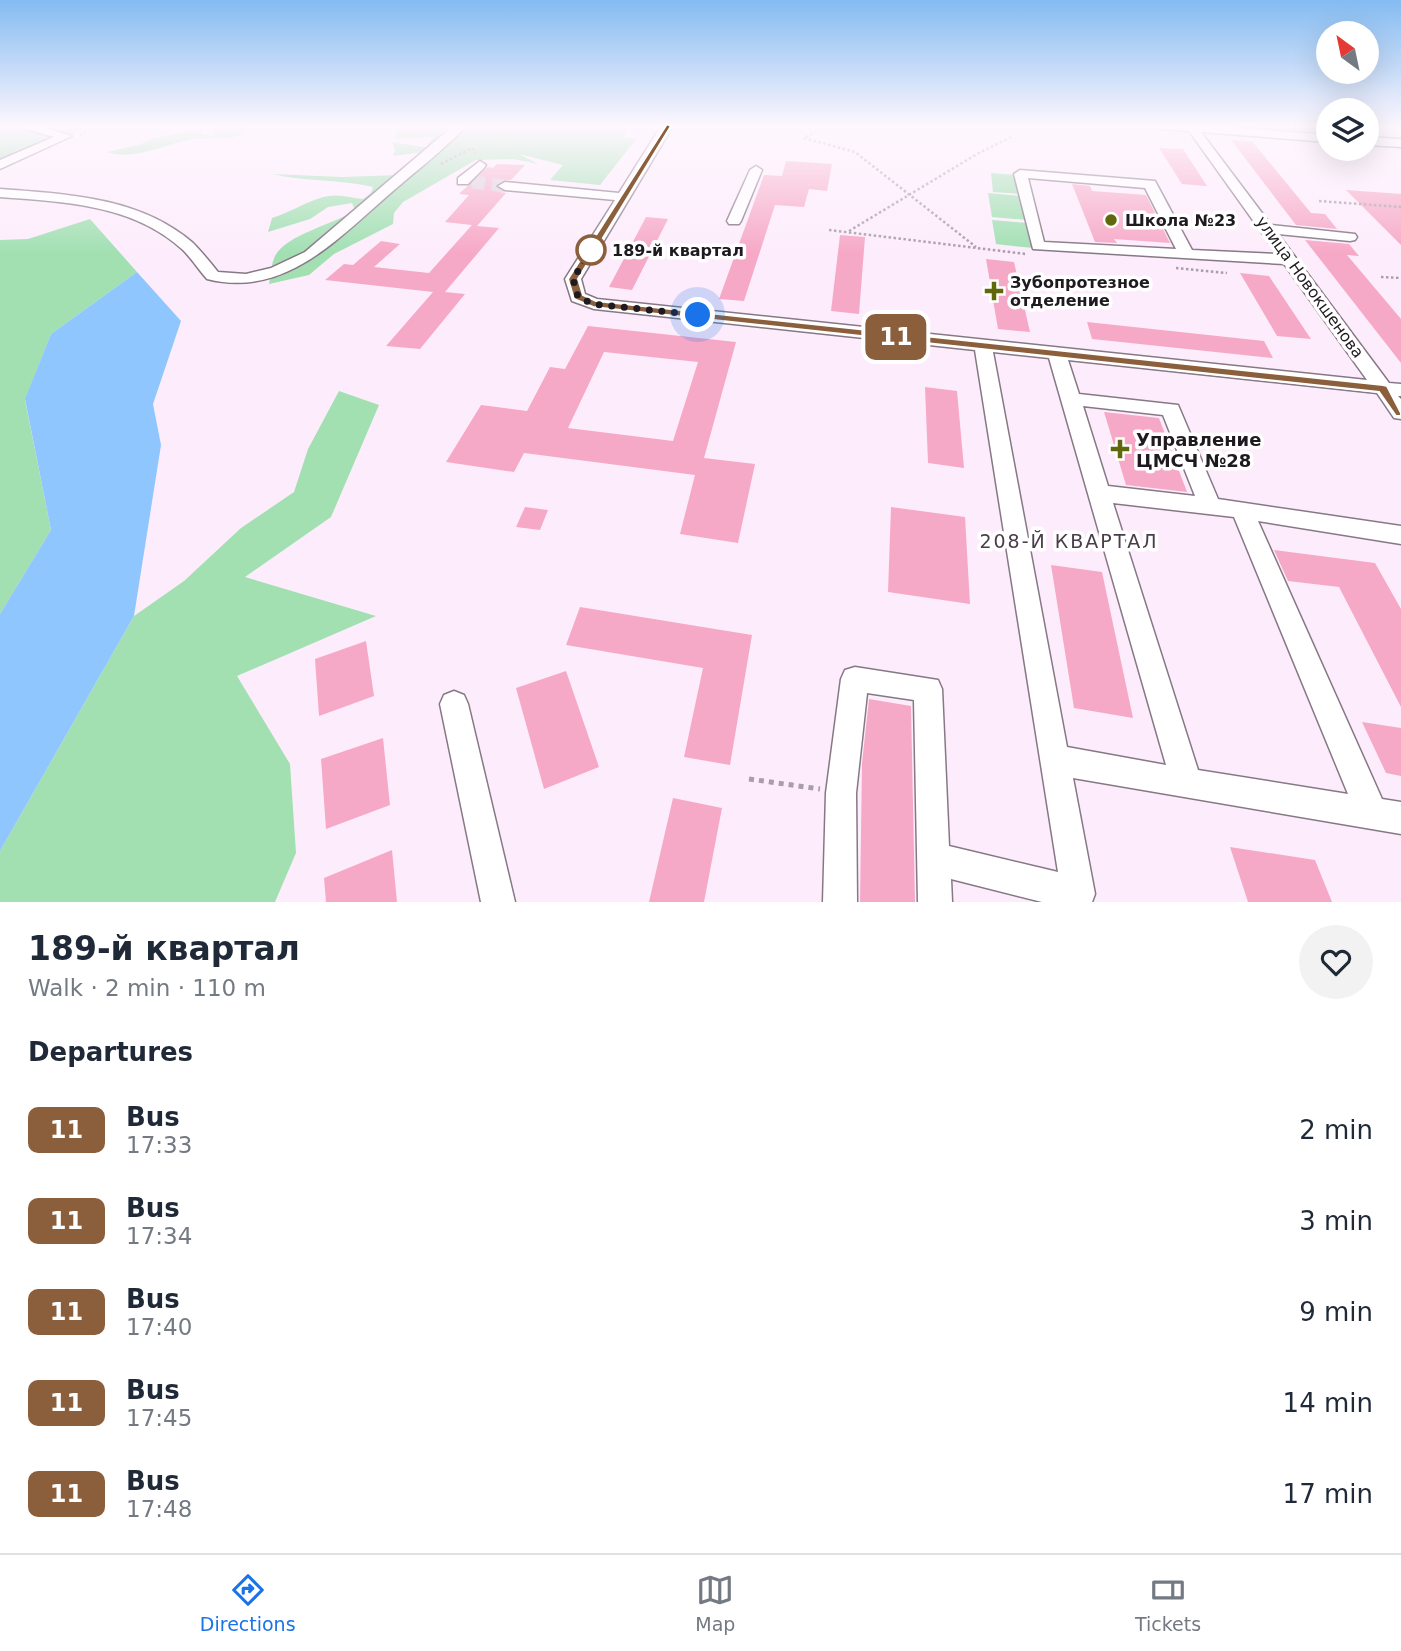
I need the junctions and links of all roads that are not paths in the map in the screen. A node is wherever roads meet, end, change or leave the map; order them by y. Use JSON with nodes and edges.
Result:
{"nodes":[{"id":1,"x":411,"y":168,"type":"edge"},
{"id":2,"x":477,"y":168,"type":"edge"},
{"id":3,"x":641,"y":168,"type":"edge"},
{"id":4,"x":1222,"y":168,"type":"edge"},
{"id":5,"x":755,"y":170,"type":"dead end"},
{"id":6,"x":472,"y":182,"type":"dead end"},
{"id":7,"x":505,"y":186,"type":"tunnel mouth"},
{"id":8,"x":0,"y":193,"type":"edge"},
{"id":9,"x":623,"y":197,"type":"junction"},
{"id":10,"x":734,"y":221,"type":"dead end"},
{"id":11,"x":1268,"y":229,"type":"junction"},
{"id":12,"x":1350,"y":236,"type":"dead end"},
{"id":13,"x":1185,"y":252,"type":"junction"},
{"id":14,"x":1291,"y":260,"type":"junction"},
{"id":15,"x":983,"y":346,"type":"junction"},
{"id":16,"x":1057,"y":354,"type":"junction"},
{"id":17,"x":1392,"y":389,"type":"edge"},
{"id":18,"x":1072,"y":399,"type":"junction"},
{"id":19,"x":1401,"y":412,"type":"edge"},
{"id":20,"x":1101,"y":493,"type":"junction"},
{"id":21,"x":1210,"y":506,"type":"junction"},
{"id":22,"x":1242,"y":510,"type":"junction"},
{"id":23,"x":1401,"y":535,"type":"edge"},
{"id":24,"x":454,"y":704,"type":"dead end"},
{"id":25,"x":1056,"y":760,"type":"junction"},
{"id":26,"x":1186,"y":784,"type":"junction"},
{"id":27,"x":1386,"y":816,"type":"edge"},
{"id":28,"x":933,"y":858,"type":"junction"},
{"id":29,"x":498,"y":902,"type":"edge"},
{"id":30,"x":840,"y":902,"type":"edge"},
{"id":31,"x":935,"y":902,"type":"edge"}],
"edges":[{"from":1,"to":8,"type":"street"},
{"from":2,"to":6,"type":"street"},
{"from":3,"to":9,"type":"street"},
{"from":4,"to":11,"type":"street","name":"улица Новокшенова"},
{"from":5,"to":10,"type":"street"},
{"from":7,"to":9,"type":"street"},
{"from":9,"to":15,"type":"street"},
{"from":11,"to":12,"type":"street"},
{"from":11,"to":14,"type":"street","name":"улица Новокшенова"},
{"from":13,"to":13,"type":"street"},
{"from":13,"to":14,"type":"street"},
{"from":14,"to":17,"type":"street","name":"улица Новокшенова"},
{"from":15,"to":16,"type":"street"},
{"from":15,"to":25,"type":"street"},
{"from":16,"to":17,"type":"street"},
{"from":16,"to":18,"type":"street"},
{"from":17,"to":19,"type":"street","name":"улица Новокшенова"},
{"from":18,"to":20,"type":"street"},
{"from":18,"to":21,"type":"street"},
{"from":20,"to":21,"type":"street"},
{"from":20,"to":26,"type":"street"},
{"from":21,"to":22,"type":"street"},
{"from":22,"to":23,"type":"street"},
{"from":22,"to":27,"type":"street"},
{"from":24,"to":29,"type":"street"},
{"from":25,"to":26,"type":"street"},
{"from":25,"to":28,"type":"street"},
{"from":26,"to":27,"type":"street"},
{"from":28,"to":30,"type":"street"},
{"from":28,"to":31,"type":"street"}]}
